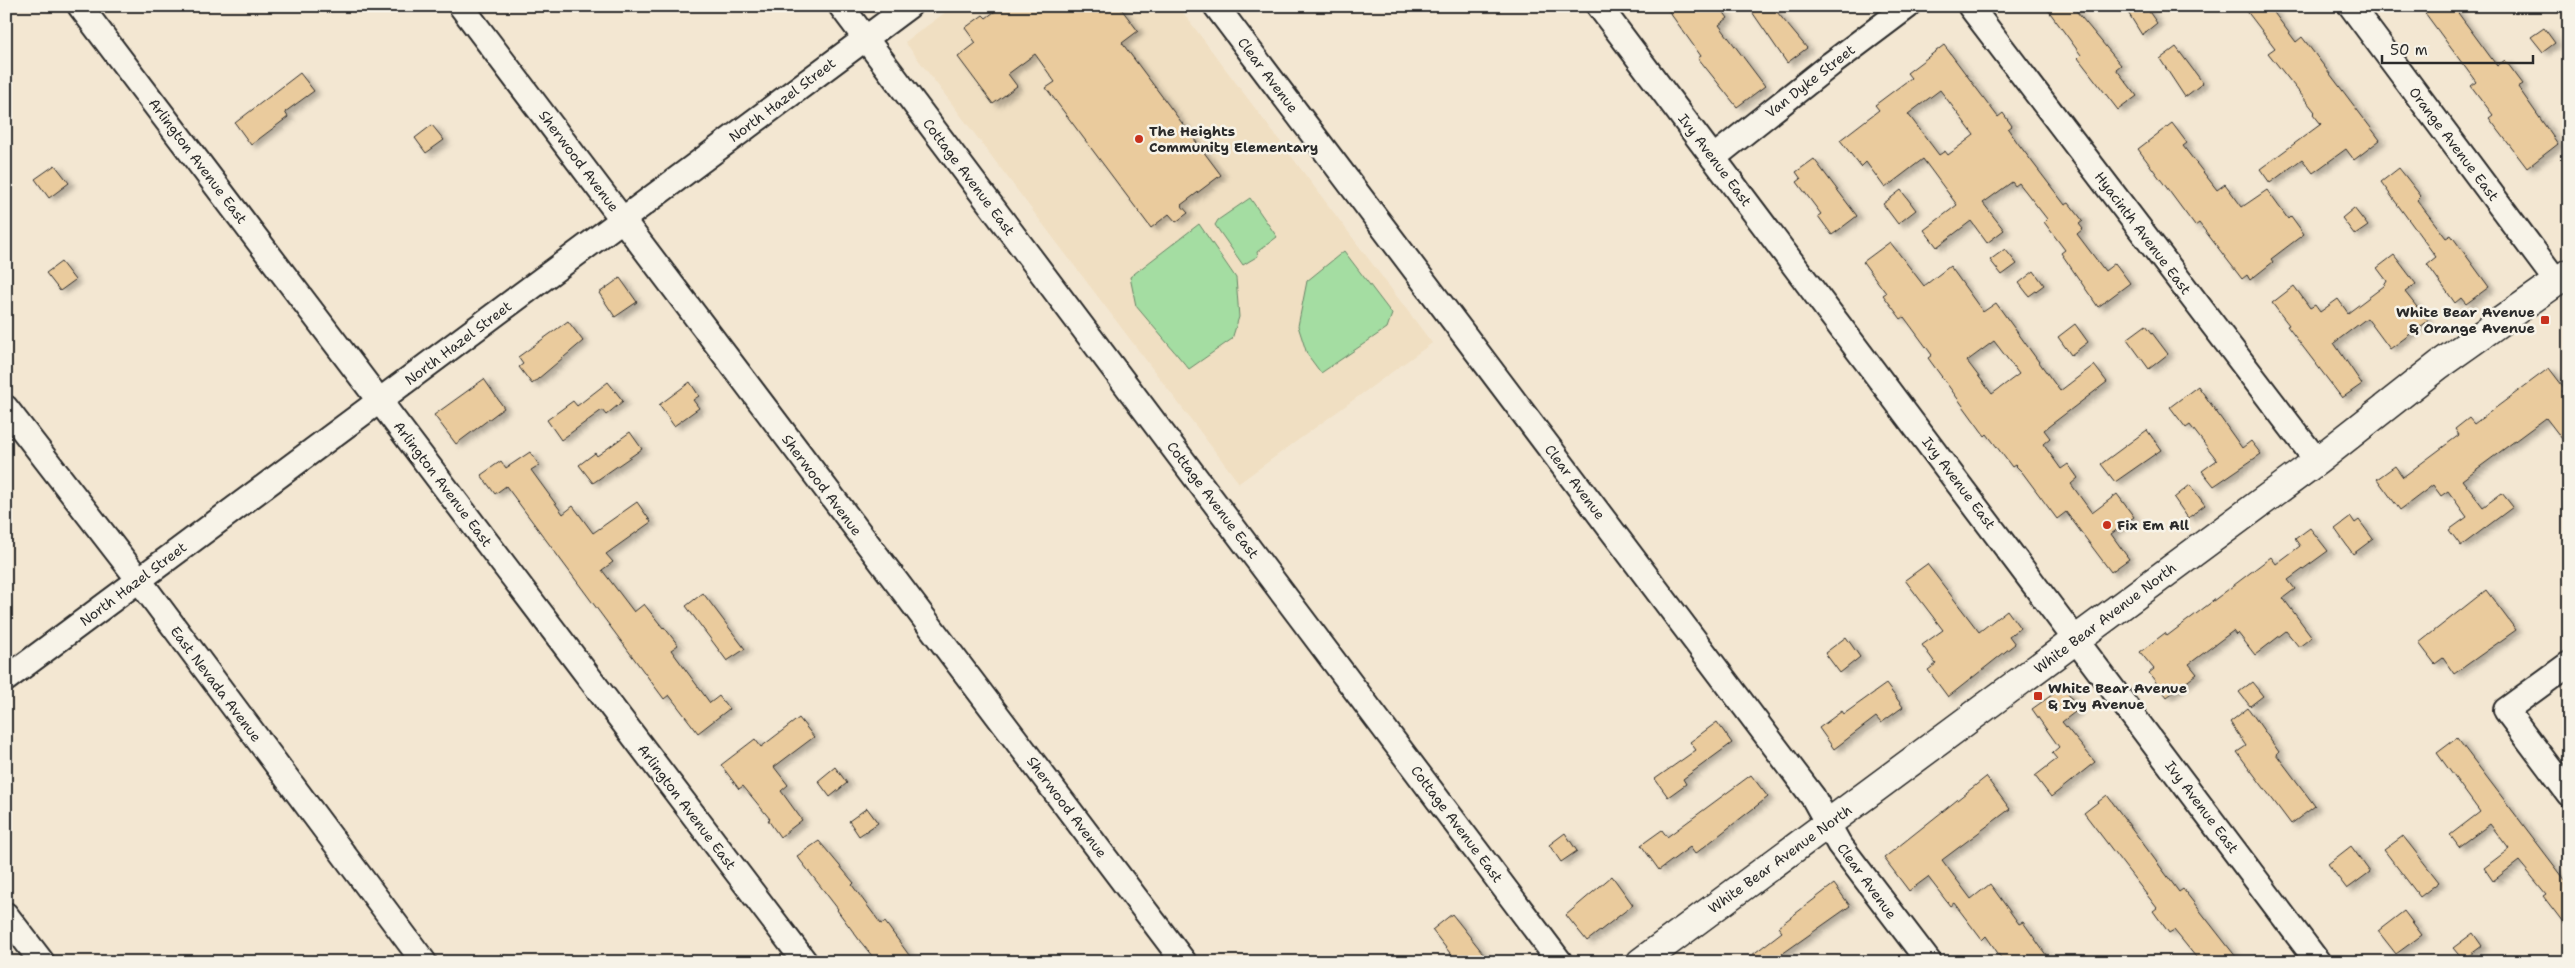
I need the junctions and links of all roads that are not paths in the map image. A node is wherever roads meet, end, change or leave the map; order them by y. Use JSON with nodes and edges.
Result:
{"nodes":[{"id":1,"x":80,"y":6,"type":"edge"},
{"id":2,"x":462,"y":6,"type":"edge"},
{"id":3,"x":841,"y":6,"type":"edge"},
{"id":4,"x":909,"y":6,"type":"edge"},
{"id":5,"x":1216,"y":6,"type":"edge"},
{"id":6,"x":1599,"y":6,"type":"edge"},
{"id":7,"x":1908,"y":6,"type":"edge"},
{"id":8,"x":1970,"y":6,"type":"edge"},
{"id":9,"x":2351,"y":6,"type":"edge"},
{"id":10,"x":866,"y":39,"type":"junction"},
{"id":11,"x":1713,"y":158,"type":"junction"},
{"id":12,"x":623,"y":219,"type":"junction"},
{"id":13,"x":2563,"y":277,"type":"edge"},
{"id":14,"x":380,"y":400,"type":"junction"},
{"id":15,"x":6,"y":408,"type":"edge"},
{"id":16,"x":2317,"y":460,"type":"junction"},
{"id":17,"x":139,"y":580,"type":"junction"},
{"id":18,"x":2076,"y":640,"type":"junction"},
{"id":19,"x":2569,"y":664,"type":"edge"},
{"id":20,"x":6,"y":679,"type":"edge"},
{"id":21,"x":2569,"y":794,"type":"edge"},
{"id":22,"x":1828,"y":824,"type":"junction"},
{"id":23,"x":6,"y":914,"type":"edge"},
{"id":24,"x":42,"y":962,"type":"edge"},
{"id":25,"x":424,"y":962,"type":"edge"},
{"id":26,"x":805,"y":962,"type":"edge"},
{"id":27,"x":1184,"y":962,"type":"edge"},
{"id":28,"x":1560,"y":962,"type":"edge"},
{"id":29,"x":1641,"y":962,"type":"edge"},
{"id":30,"x":1929,"y":962,"type":"edge"},
{"id":31,"x":2318,"y":962,"type":"edge"}],
"edges":[{"from":1,"to":14,"type":"street","name":"Arlington Avenue East"},
{"from":2,"to":12,"type":"street","name":"Sherwood Avenue"},
{"from":3,"to":10,"type":"street","name":"Cottage Avenue East"},
{"from":4,"to":10,"type":"street","name":"North Hazel Street"},
{"from":5,"to":22,"type":"street","name":"Clear Avenue"},
{"from":6,"to":11,"type":"street","name":"Ivy Avenue East"},
{"from":7,"to":11,"type":"street","name":"Van Dyke Street"},
{"from":8,"to":16,"type":"street","name":"Hyacinth Avenue East"},
{"from":9,"to":13,"type":"street","name":"Orange Avenue East"},
{"from":10,"to":12,"type":"street","name":"North Hazel Street"},
{"from":10,"to":28,"type":"street","name":"Cottage Avenue East"},
{"from":11,"to":18,"type":"street","name":"Ivy Avenue East"},
{"from":12,"to":14,"type":"street","name":"North Hazel Street"},
{"from":12,"to":27,"type":"street","name":"Sherwood Avenue"},
{"from":13,"to":16,"type":"main road","name":"White Bear Avenue North"},
{"from":14,"to":17,"type":"street","name":"North Hazel Street"},
{"from":14,"to":26,"type":"street","name":"Arlington Avenue East"},
{"from":15,"to":17,"type":"street","name":"East Nevada Avenue"},
{"from":16,"to":18,"type":"main road","name":"White Bear Avenue North"},
{"from":17,"to":20,"type":"street","name":"North Hazel Street"},
{"from":17,"to":25,"type":"street","name":"East Nevada Avenue"},
{"from":18,"to":22,"type":"main road","name":"White Bear Avenue North"},
{"from":18,"to":31,"type":"street","name":"Ivy Avenue East"},
{"from":19,"to":21,"type":"street"},
{"from":22,"to":29,"type":"main road","name":"White Bear Avenue North"},
{"from":22,"to":30,"type":"street","name":"Clear Avenue"},
{"from":23,"to":24,"type":"street"}]}
